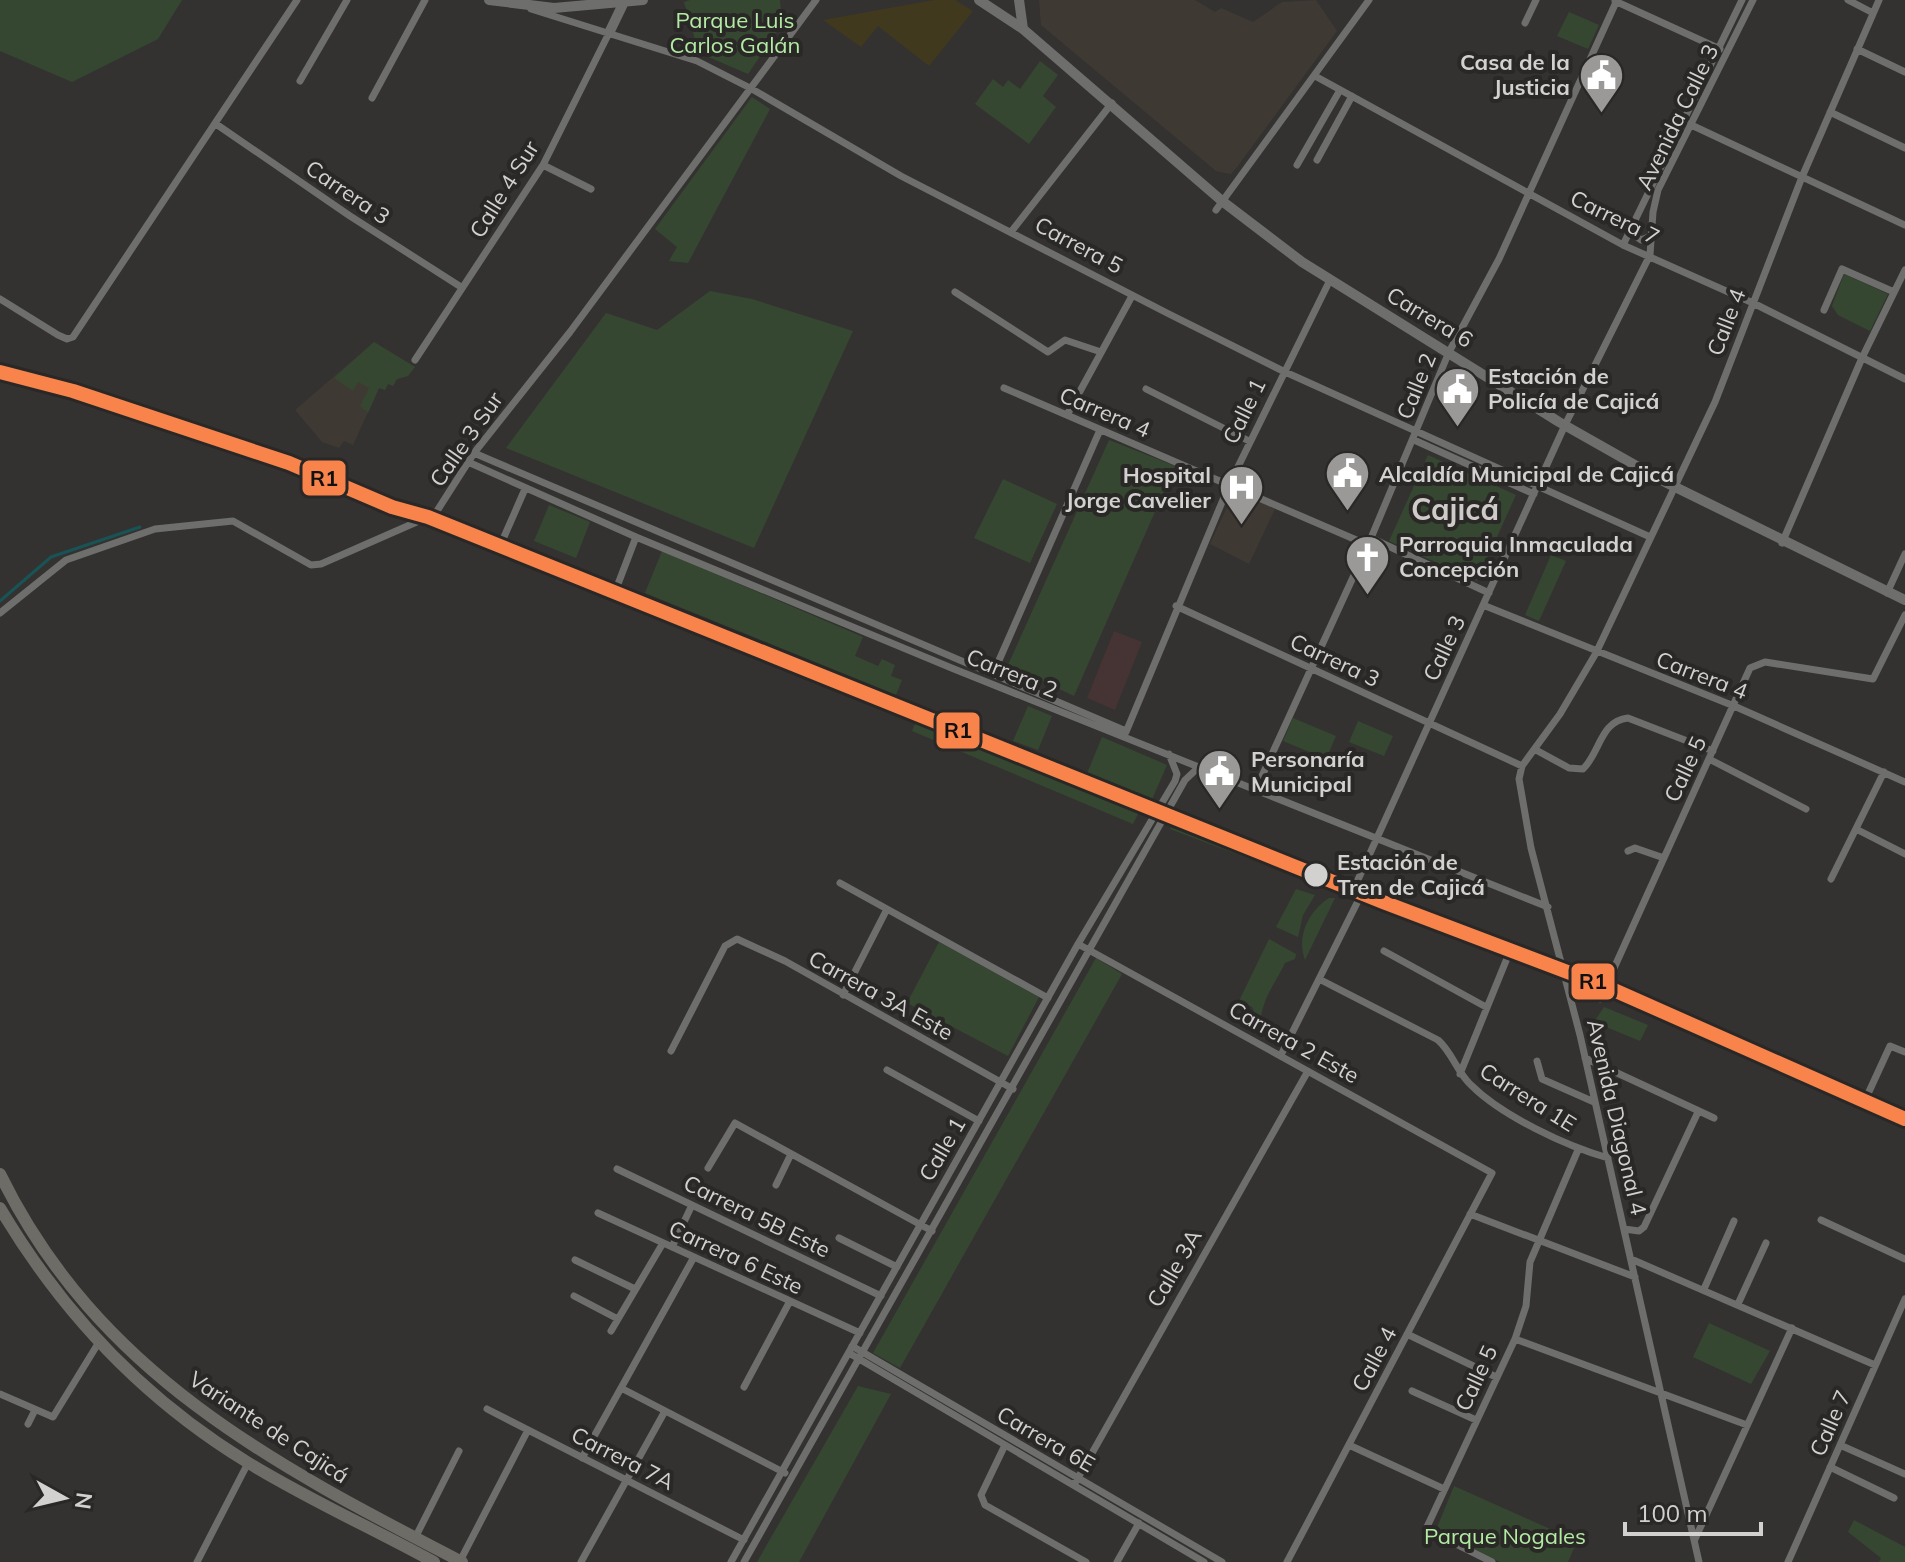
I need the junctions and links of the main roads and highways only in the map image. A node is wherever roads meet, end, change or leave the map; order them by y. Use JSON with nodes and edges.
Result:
{"nodes":[{"id":1,"x":489,"y":0,"type":"edge"},
{"id":2,"x":643,"y":0,"type":"edge"},
{"id":3,"x":979,"y":0,"type":"edge"},
{"id":4,"x":1016,"y":2,"type":"edge"},
{"id":5,"x":623,"y":4,"type":"junction"},
{"id":6,"x":1023,"y":29,"type":"junction"},
{"id":7,"x":610,"y":31,"type":"road end"},
{"id":8,"x":1902,"y":599,"type":"edge"},
{"id":9,"x":0,"y":1174,"type":"edge"},
{"id":10,"x":0,"y":1208,"type":"edge"},
{"id":11,"x":434,"y":1562,"type":"edge"},
{"id":12,"x":461,"y":1562,"type":"edge"}],
"edges":[{"from":1,"to":5,"type":"main road","name":"Carrera 5"},
{"from":2,"to":5,"type":"main road"},
{"from":3,"to":6,"type":"main road","name":"Carrera 6"},
{"from":4,"to":6,"type":"main road"},
{"from":5,"to":7,"type":"main road"},
{"from":6,"to":8,"type":"main road","name":"Carrera 6"},
{"from":9,"to":12,"type":"highway","name":"Variante de Cajicá"},
{"from":10,"to":11,"type":"highway","name":"Variante de Cajicá"}]}
